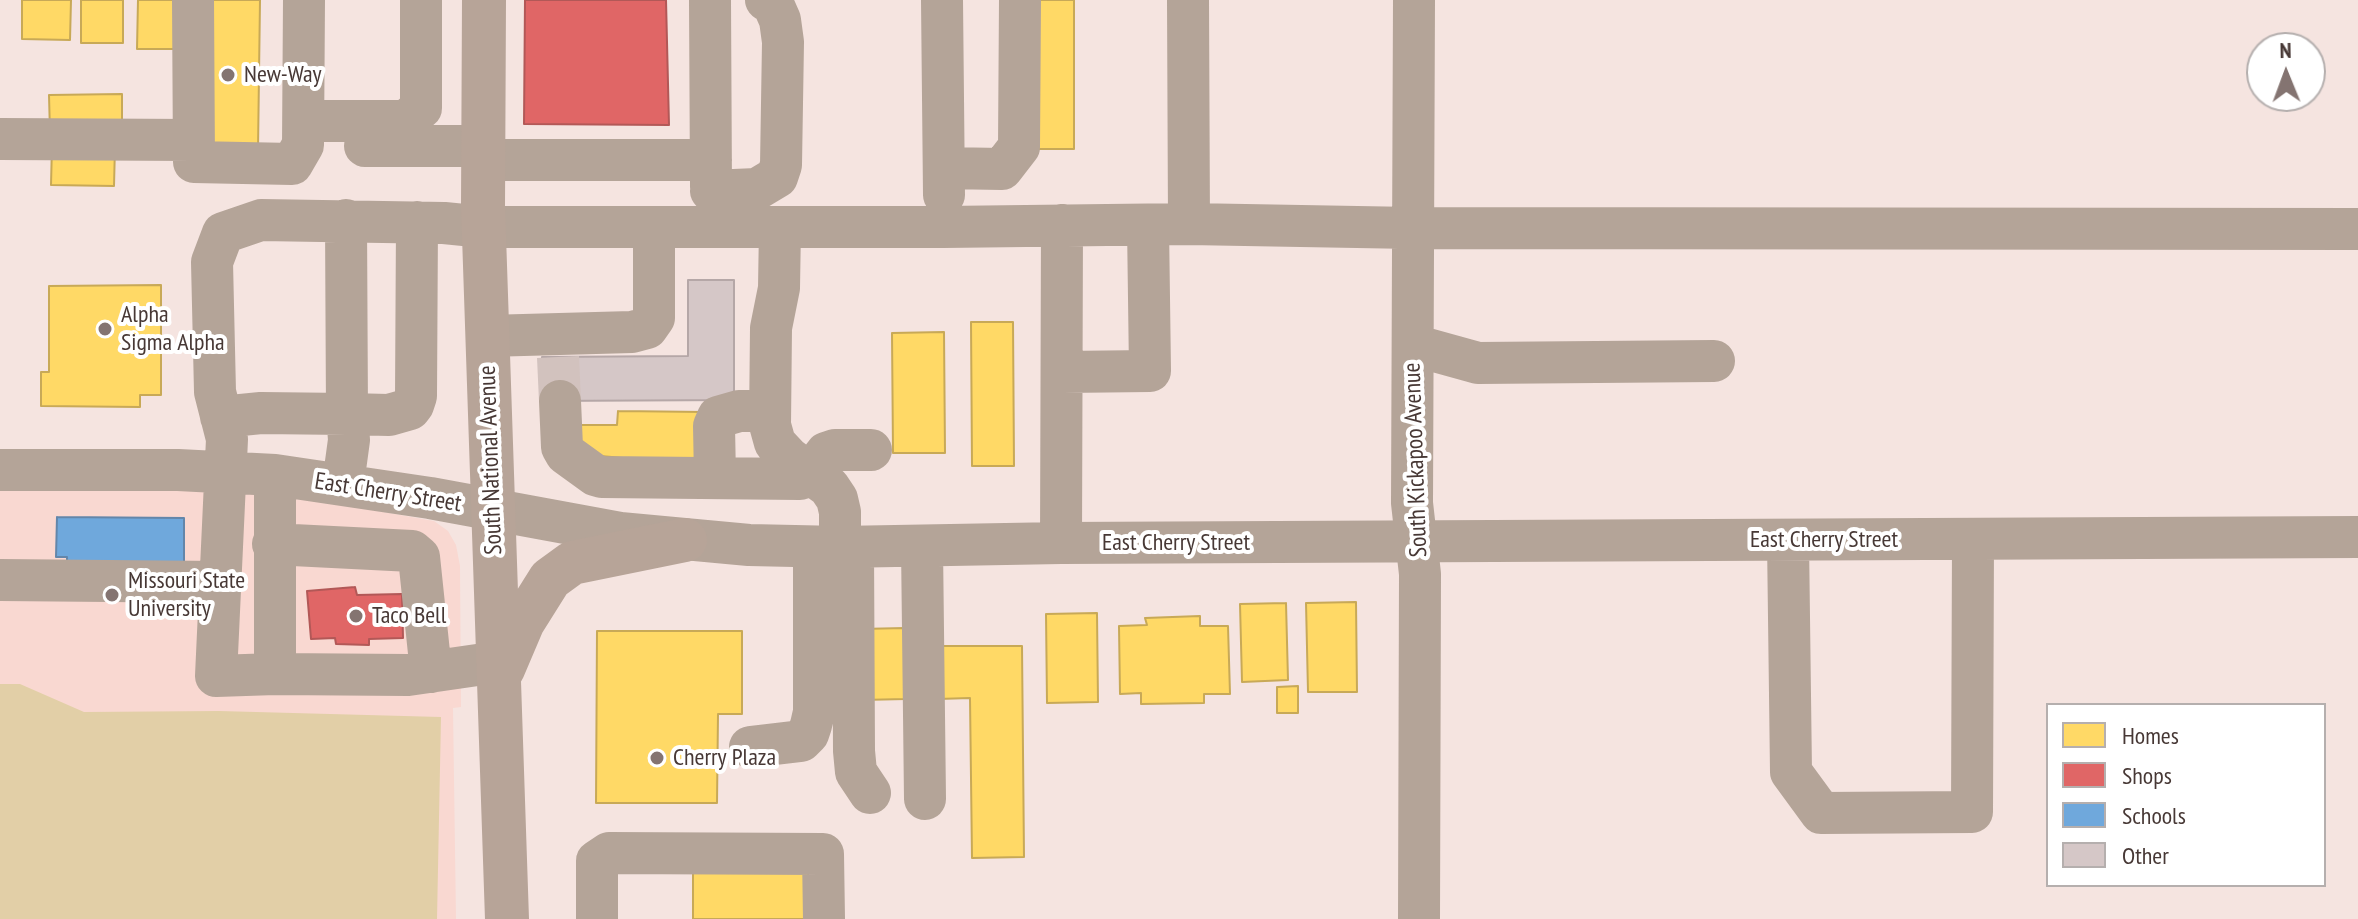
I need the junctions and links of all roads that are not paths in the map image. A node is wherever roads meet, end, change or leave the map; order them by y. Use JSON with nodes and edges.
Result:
{"nodes":[{"id":1,"x":193,"y":0,"type":"edge"},
{"id":2,"x":304,"y":0,"type":"edge"},
{"id":3,"x":421,"y":0,"type":"edge"},
{"id":4,"x":484,"y":0,"type":"edge"},
{"id":5,"x":710,"y":0,"type":"edge"},
{"id":6,"x":766,"y":0,"type":"edge"},
{"id":7,"x":942,"y":0,"type":"edge"},
{"id":8,"x":1020,"y":0,"type":"edge"},
{"id":9,"x":1188,"y":0,"type":"edge"},
{"id":10,"x":1414,"y":0,"type":"edge"},
{"id":11,"x":304,"y":133,"type":"junction"},
{"id":12,"x":0,"y":139,"type":"edge"},
{"id":13,"x":193,"y":140,"type":"junction"},
{"id":14,"x":484,"y":153,"type":"junction"},
{"id":15,"x":944,"y":168,"type":"junction"},
{"id":16,"x":711,"y":192,"type":"junction"},
{"id":17,"x":346,"y":220,"type":"junction"},
{"id":18,"x":417,"y":222,"type":"junction"},
{"id":19,"x":1168,"y":224,"type":"junction"},
{"id":20,"x":1062,"y":225,"type":"junction"},
{"id":21,"x":484,"y":227,"type":"junction"},
{"id":22,"x":654,"y":227,"type":"junction"},
{"id":23,"x":780,"y":227,"type":"junction"},
{"id":24,"x":944,"y":227,"type":"junction"},
{"id":25,"x":1413,"y":228,"type":"junction"},
{"id":26,"x":2358,"y":229,"type":"edge"},
{"id":27,"x":487,"y":336,"type":"junction"},
{"id":28,"x":1413,"y":345,"type":"junction"},
{"id":29,"x":1714,"y":361,"type":"dead end"},
{"id":30,"x":1063,"y":372,"type":"junction"},
{"id":31,"x":560,"y":401,"type":"tunnel mouth"},
{"id":32,"x":770,"y":411,"type":"junction"},
{"id":33,"x":347,"y":414,"type":"junction"},
{"id":34,"x":221,"y":417,"type":"junction"},
{"id":35,"x":871,"y":450,"type":"dead end"},
{"id":36,"x":0,"y":470,"type":"edge"},
{"id":37,"x":224,"y":472,"type":"junction"},
{"id":38,"x":275,"y":475,"type":"junction"},
{"id":39,"x":809,"y":475,"type":"junction"},
{"id":40,"x":715,"y":478,"type":"junction"},
{"id":41,"x":343,"y":484,"type":"junction"},
{"id":42,"x":492,"y":510,"type":"junction"},
{"id":43,"x":2358,"y":537,"type":"edge"},
{"id":44,"x":685,"y":540,"type":"junction"},
{"id":45,"x":1788,"y":540,"type":"junction"},
{"id":46,"x":1973,"y":540,"type":"junction"},
{"id":47,"x":1417,"y":541,"type":"junction"},
{"id":48,"x":1061,"y":543,"type":"junction"},
{"id":49,"x":273,"y":544,"type":"junction"},
{"id":50,"x":922,"y":546,"type":"junction"},
{"id":51,"x":836,"y":547,"type":"junction"},
{"id":52,"x":0,"y":580,"type":"edge"},
{"id":53,"x":219,"y":582,"type":"junction"},
{"id":54,"x":276,"y":662,"type":"junction"},
{"id":55,"x":498,"y":670,"type":"junction"},
{"id":56,"x":420,"y":673,"type":"junction"},
{"id":57,"x":750,"y":747,"type":"dead end"},
{"id":58,"x":870,"y":793,"type":"dead end"},
{"id":59,"x":925,"y":799,"type":"dead end"},
{"id":60,"x":507,"y":919,"type":"edge"},
{"id":61,"x":597,"y":919,"type":"edge"},
{"id":62,"x":824,"y":919,"type":"edge"},
{"id":63,"x":1419,"y":919,"type":"edge"}],
"edges":[{"from":1,"to":13,"type":"street"},
{"from":2,"to":11,"type":"street"},
{"from":3,"to":11,"type":"street"},
{"from":4,"to":14,"type":"main road","name":"South National Avenue"},
{"from":5,"to":16,"type":"street"},
{"from":6,"to":16,"type":"street"},
{"from":7,"to":15,"type":"street"},
{"from":8,"to":15,"type":"street"},
{"from":9,"to":19,"type":"street"},
{"from":10,"to":25,"type":"street","name":"South Kickapoo Avenue"},
{"from":11,"to":13,"type":"street"},
{"from":11,"to":14,"type":"street"},
{"from":12,"to":13,"type":"street"},
{"from":14,"to":16,"type":"street"},
{"from":14,"to":21,"type":"main road","name":"South National Avenue"},
{"from":15,"to":24,"type":"street"},
{"from":16,"to":22,"type":"street"},
{"from":16,"to":23,"type":"street"},
{"from":17,"to":18,"type":"street"},
{"from":17,"to":33,"type":"street"},
{"from":17,"to":34,"type":"street"},
{"from":18,"to":21,"type":"street"},
{"from":18,"to":33,"type":"street"},
{"from":19,"to":20,"type":"street"},
{"from":19,"to":25,"type":"street"},
{"from":19,"to":30,"type":"street"},
{"from":20,"to":24,"type":"street"},
{"from":20,"to":30,"type":"street"},
{"from":21,"to":22,"type":"street"},
{"from":21,"to":27,"type":"main road","name":"South National Avenue"},
{"from":22,"to":27,"type":"street"},
{"from":23,"to":24,"type":"street"},
{"from":23,"to":32,"type":"street"},
{"from":25,"to":26,"type":"street"},
{"from":25,"to":28,"type":"street","name":"South Kickapoo Avenue"},
{"from":27,"to":42,"type":"main road","name":"South National Avenue"},
{"from":28,"to":29,"type":"street"},
{"from":28,"to":47,"type":"street","name":"South Kickapoo Avenue"},
{"from":30,"to":48,"type":"street"},
{"from":31,"to":40,"type":"street"},
{"from":32,"to":39,"type":"street"},
{"from":32,"to":40,"type":"street"},
{"from":33,"to":34,"type":"street"},
{"from":33,"to":41,"type":"street"},
{"from":34,"to":37,"type":"street"},
{"from":35,"to":39,"type":"street"},
{"from":36,"to":37,"type":"street","name":"East Cherry Street"},
{"from":37,"to":38,"type":"street","name":"East Cherry Street"},
{"from":37,"to":53,"type":"street"},
{"from":38,"to":41,"type":"street","name":"East Cherry Street"},
{"from":38,"to":49,"type":"street"},
{"from":39,"to":40,"type":"street"},
{"from":39,"to":51,"type":"street"},
{"from":41,"to":42,"type":"street","name":"East Cherry Street"},
{"from":42,"to":44,"type":"street","name":"East Cherry Street"},
{"from":42,"to":55,"type":"main road","name":"South National Avenue"},
{"from":43,"to":46,"type":"street","name":"East Cherry Street"},
{"from":44,"to":51,"type":"street","name":"East Cherry Street"},
{"from":44,"to":55,"type":"main road"},
{"from":45,"to":46,"type":"street","name":"East Cherry Street"},
{"from":45,"to":46,"type":"street"},
{"from":45,"to":47,"type":"street","name":"East Cherry Street"},
{"from":47,"to":48,"type":"street","name":"East Cherry Street"},
{"from":47,"to":63,"type":"street","name":"South Kickapoo Avenue"},
{"from":48,"to":50,"type":"street","name":"East Cherry Street"},
{"from":49,"to":54,"type":"street"},
{"from":49,"to":56,"type":"street"},
{"from":50,"to":51,"type":"street","name":"East Cherry Street"},
{"from":50,"to":59,"type":"street"},
{"from":51,"to":57,"type":"street"},
{"from":51,"to":58,"type":"street"},
{"from":52,"to":53,"type":"street"},
{"from":53,"to":54,"type":"street"},
{"from":54,"to":56,"type":"street"},
{"from":55,"to":56,"type":"street"},
{"from":55,"to":60,"type":"main road","name":"South National Avenue"},
{"from":61,"to":62,"type":"street"}]}
